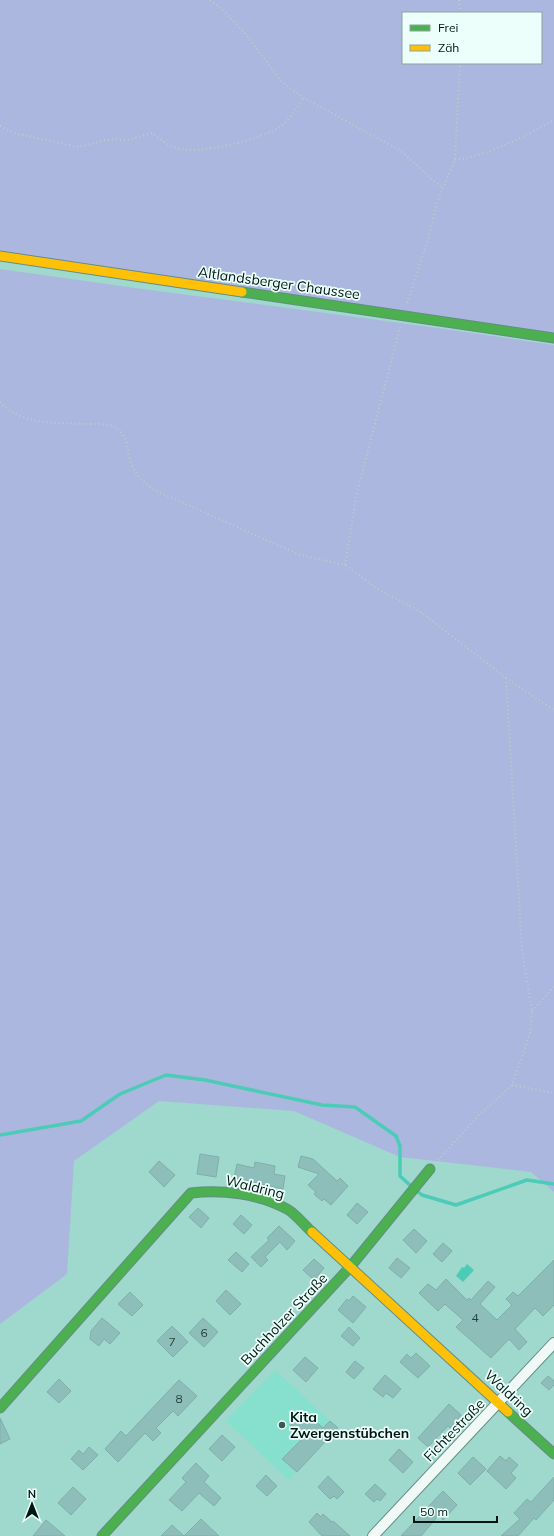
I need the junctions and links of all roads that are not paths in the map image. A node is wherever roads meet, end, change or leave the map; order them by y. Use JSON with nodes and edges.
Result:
{"nodes":[{"id":1,"x":0,"y":256,"type":"edge"},
{"id":2,"x":554,"y":338,"type":"edge"},
{"id":3,"x":430,"y":1170,"type":"road end"},
{"id":4,"x":351,"y":1266,"type":"junction"},
{"id":5,"x":554,"y":1343,"type":"edge"},
{"id":6,"x":499,"y":1402,"type":"junction"},
{"id":7,"x":0,"y":1408,"type":"edge"},
{"id":8,"x":554,"y":1454,"type":"edge"},
{"id":9,"x":102,"y":1536,"type":"edge"},
{"id":10,"x":374,"y":1536,"type":"edge"}],
"edges":[{"from":1,"to":2,"type":"street","name":"Altlandsberger Chaussee"},
{"from":3,"to":4,"type":"street","name":"Buchholzer Straße"},
{"from":4,"to":6,"type":"street","name":"Waldring"},
{"from":4,"to":7,"type":"street","name":"Waldring"},
{"from":4,"to":9,"type":"street","name":"Buchholzer Straße"},
{"from":5,"to":6,"type":"street","name":"Fichtestraße"},
{"from":6,"to":8,"type":"street","name":"Waldring"},
{"from":6,"to":10,"type":"street","name":"Fichtestraße"}]}
